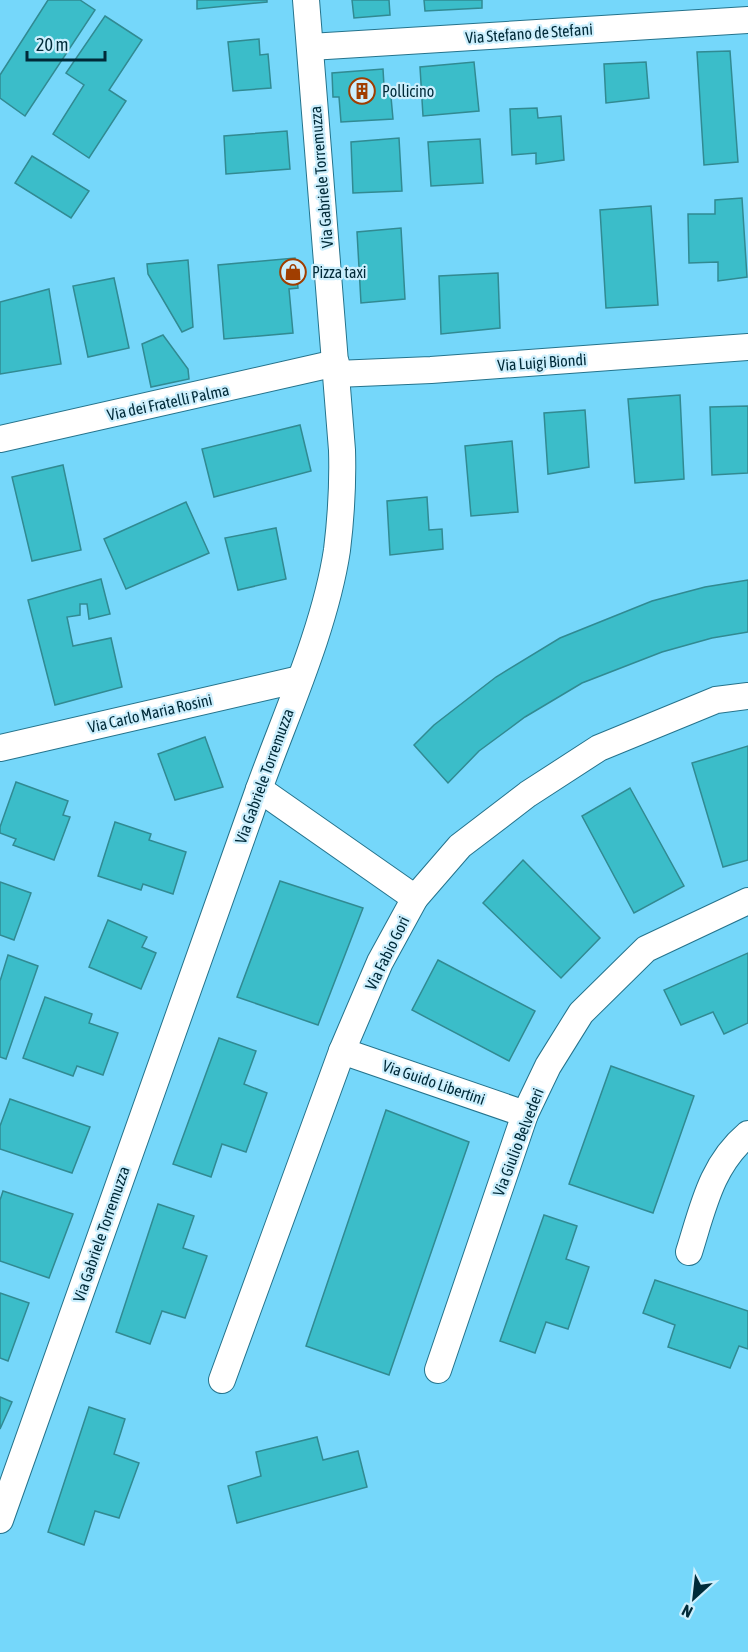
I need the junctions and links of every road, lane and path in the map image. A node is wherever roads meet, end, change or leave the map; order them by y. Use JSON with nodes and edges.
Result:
{"nodes":[{"id":1,"x":306,"y":0,"type":"edge"},
{"id":2,"x":748,"y":20,"type":"edge"},
{"id":3,"x":310,"y":47,"type":"junction"},
{"id":4,"x":748,"y":347,"type":"edge"},
{"id":5,"x":336,"y":369,"type":"junction"},
{"id":6,"x":0,"y":439,"type":"edge"},
{"id":7,"x":300,"y":679,"type":"junction"},
{"id":8,"x":748,"y":696,"type":"edge"},
{"id":9,"x":0,"y":748,"type":"edge"},
{"id":10,"x":259,"y":789,"type":"junction"},
{"id":11,"x":415,"y":898,"type":"junction"},
{"id":12,"x":748,"y":901,"type":"edge"},
{"id":13,"x":342,"y":1051,"type":"junction"},
{"id":14,"x":525,"y":1114,"type":"junction"},
{"id":15,"x":748,"y":1134,"type":"edge"},
{"id":16,"x":689,"y":1252,"type":"dead end"},
{"id":17,"x":438,"y":1370,"type":"dead end"},
{"id":18,"x":222,"y":1380,"type":"dead end"},
{"id":19,"x":0,"y":1520,"type":"edge"}],
"edges":[{"from":1,"to":3,"type":"street","name":"Via Gabriele Torremuzza"},
{"from":2,"to":3,"type":"street","name":"Via Stefano de Stefani"},
{"from":3,"to":5,"type":"street","name":"Via Gabriele Torremuzza"},
{"from":4,"to":5,"type":"street","name":"Via Luigi Biondi"},
{"from":5,"to":6,"type":"street","name":"Via dei Fratelli Palma"},
{"from":5,"to":7,"type":"street","name":"Via Gabriele Torremuzza"},
{"from":7,"to":9,"type":"street","name":"Via Carlo Maria Rosini"},
{"from":7,"to":10,"type":"street","name":"Via Gabriele Torremuzza"},
{"from":8,"to":11,"type":"street","name":"Via Fabio Gori"},
{"from":10,"to":11,"type":"street"},
{"from":10,"to":19,"type":"street","name":"Via Gabriele Torremuzza"},
{"from":11,"to":13,"type":"street","name":"Via Fabio Gori"},
{"from":12,"to":14,"type":"street","name":"Via Giulio Belvederi"},
{"from":13,"to":14,"type":"street","name":"Via Guido Libertini"},
{"from":13,"to":18,"type":"street","name":"Via Fabio Gori"},
{"from":14,"to":17,"type":"street","name":"Via Giulio Belvederi"},
{"from":15,"to":16,"type":"street"}]}
